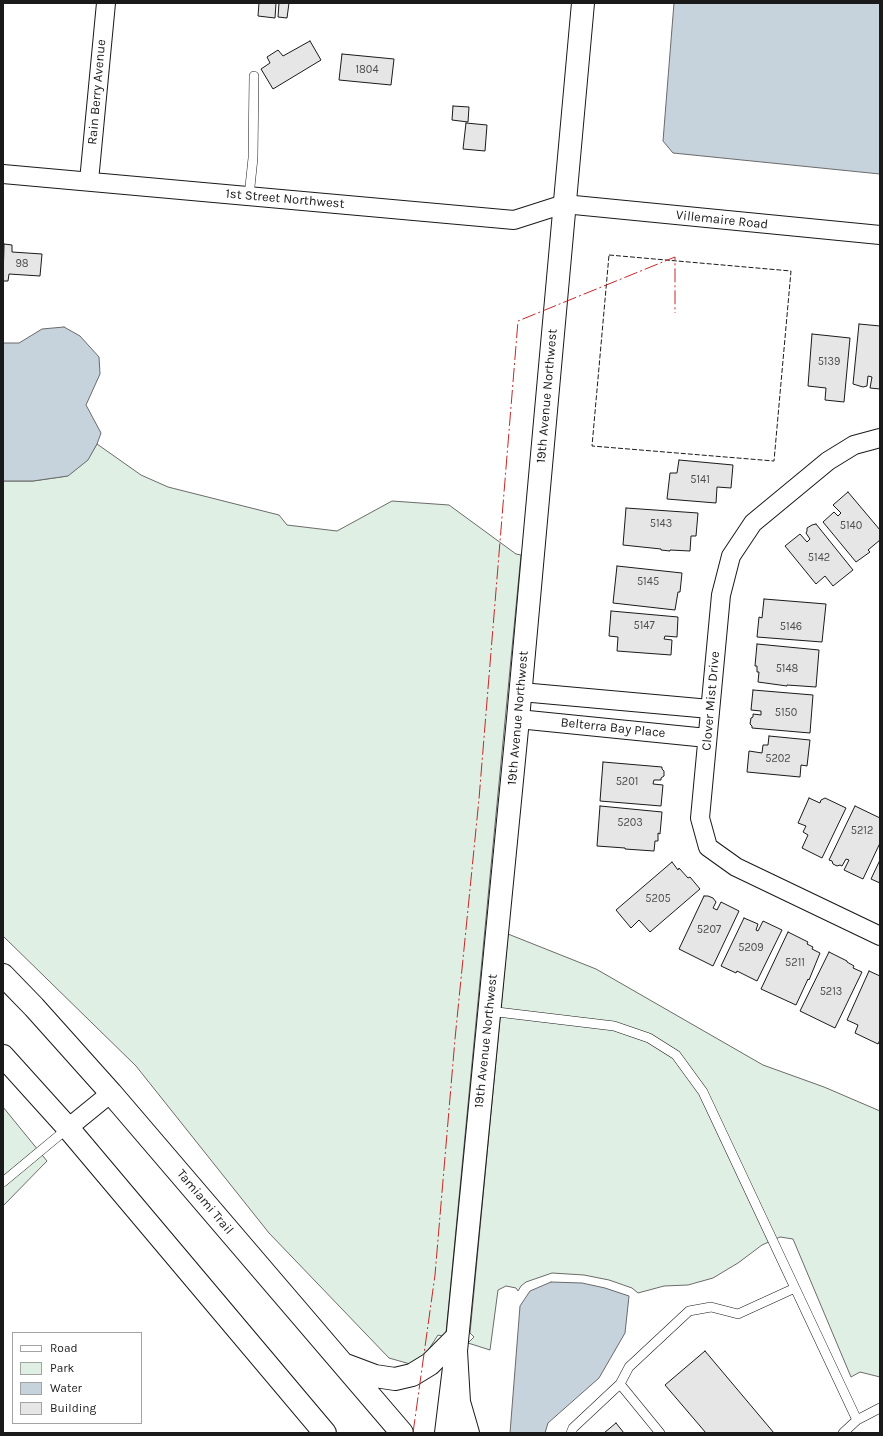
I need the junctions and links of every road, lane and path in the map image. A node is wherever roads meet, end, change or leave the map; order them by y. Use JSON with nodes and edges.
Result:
{"nodes":[{"id":1,"x":106,"y":3,"type":"edge"},
{"id":2,"x":583,"y":3,"type":"edge"},
{"id":3,"x":254,"y":76,"type":"dead end"},
{"id":4,"x":3,"y":174,"type":"edge"},
{"id":5,"x":89,"y":181,"type":"junction"},
{"id":6,"x":249,"y":196,"type":"junction"},
{"id":7,"x":564,"y":204,"type":"junction"},
{"id":8,"x":880,"y":235,"type":"edge"},
{"id":9,"x":880,"y":438,"type":"edge"},
{"id":10,"x":521,"y":692,"type":"junction"},
{"id":11,"x":605,"y":700,"type":"junction"},
{"id":12,"x":710,"y":709,"type":"junction"},
{"id":13,"x":518,"y":719,"type":"junction"},
{"id":14,"x":602,"y":728,"type":"junction"},
{"id":15,"x":707,"y":738,"type":"junction"},
{"id":16,"x":880,"y":936,"type":"edge"},
{"id":17,"x":3,"y":975,"type":"edge"},
{"id":18,"x":489,"y":1011,"type":"junction"},
{"id":19,"x":3,"y":1056,"type":"edge"},
{"id":20,"x":111,"y":1093,"type":"junction"},
{"id":21,"x":68,"y":1128,"type":"junction"},
{"id":22,"x":3,"y":1182,"type":"edge"},
{"id":23,"x":795,"y":1288,"type":"junction"},
{"id":24,"x":457,"y":1344,"type":"junction"},
{"id":25,"x":341,"y":1363,"type":"junction"},
{"id":26,"x":620,"y":1384,"type":"junction"},
{"id":27,"x":880,"y":1408,"type":"edge"},
{"id":28,"x":857,"y":1420,"type":"junction"},
{"id":29,"x":325,"y":1433,"type":"edge"},
{"id":30,"x":402,"y":1433,"type":"edge"},
{"id":31,"x":446,"y":1433,"type":"edge"},
{"id":32,"x":468,"y":1433,"type":"edge"},
{"id":33,"x":571,"y":1433,"type":"edge"},
{"id":34,"x":660,"y":1433,"type":"edge"},
{"id":35,"x":843,"y":1433,"type":"edge"}],
"edges":[{"from":1,"to":5,"type":"street","name":"Rain Berry Avenue"},
{"from":2,"to":7,"type":"street","name":"19th Avenue Northwest"},
{"from":3,"to":6,"type":"lane"},
{"from":4,"to":5,"type":"street","name":"1st Street Northwest"},
{"from":5,"to":6,"type":"street","name":"1st Street Northwest"},
{"from":6,"to":7,"type":"street","name":"1st Street Northwest"},
{"from":7,"to":8,"type":"street","name":"Villemaire Road"},
{"from":7,"to":10,"type":"street","name":"19th Avenue Northwest"},
{"from":9,"to":12,"type":"street","name":"Clover Mist Drive"},
{"from":10,"to":11,"type":"street","name":"Belterra Bay Place"},
{"from":10,"to":13,"type":"street","name":"19th Avenue Northwest"},
{"from":11,"to":12,"type":"street","name":"Belterra Bay Place"},
{"from":11,"to":14,"type":"street"},
{"from":12,"to":15,"type":"street","name":"Clover Mist Drive"},
{"from":13,"to":14,"type":"street","name":"Belterra Bay Place"},
{"from":13,"to":18,"type":"street","name":"19th Avenue Northwest"},
{"from":14,"to":15,"type":"street","name":"Belterra Bay Place"},
{"from":15,"to":16,"type":"street","name":"Clover Mist Drive"},
{"from":17,"to":20,"type":"street","name":"Tamiami Trail"},
{"from":18,"to":23,"type":"lane"},
{"from":18,"to":24,"type":"street","name":"19th Avenue Northwest"},
{"from":19,"to":21,"type":"street"},
{"from":20,"to":21,"type":"street"},
{"from":20,"to":25,"type":"street","name":"Tamiami Trail"},
{"from":21,"to":22,"type":"lane"},
{"from":21,"to":29,"type":"street"},
{"from":23,"to":26,"type":"lane"},
{"from":23,"to":28,"type":"lane"},
{"from":24,"to":25,"type":"street"},
{"from":24,"to":31,"type":"street","name":"19th Avenue Northwest"},
{"from":24,"to":32,"type":"street"},
{"from":25,"to":30,"type":"street","name":"Tamiami Trail"},
{"from":26,"to":33,"type":"lane"},
{"from":26,"to":34,"type":"lane"},
{"from":27,"to":28,"type":"lane"},
{"from":28,"to":35,"type":"lane"}]}
